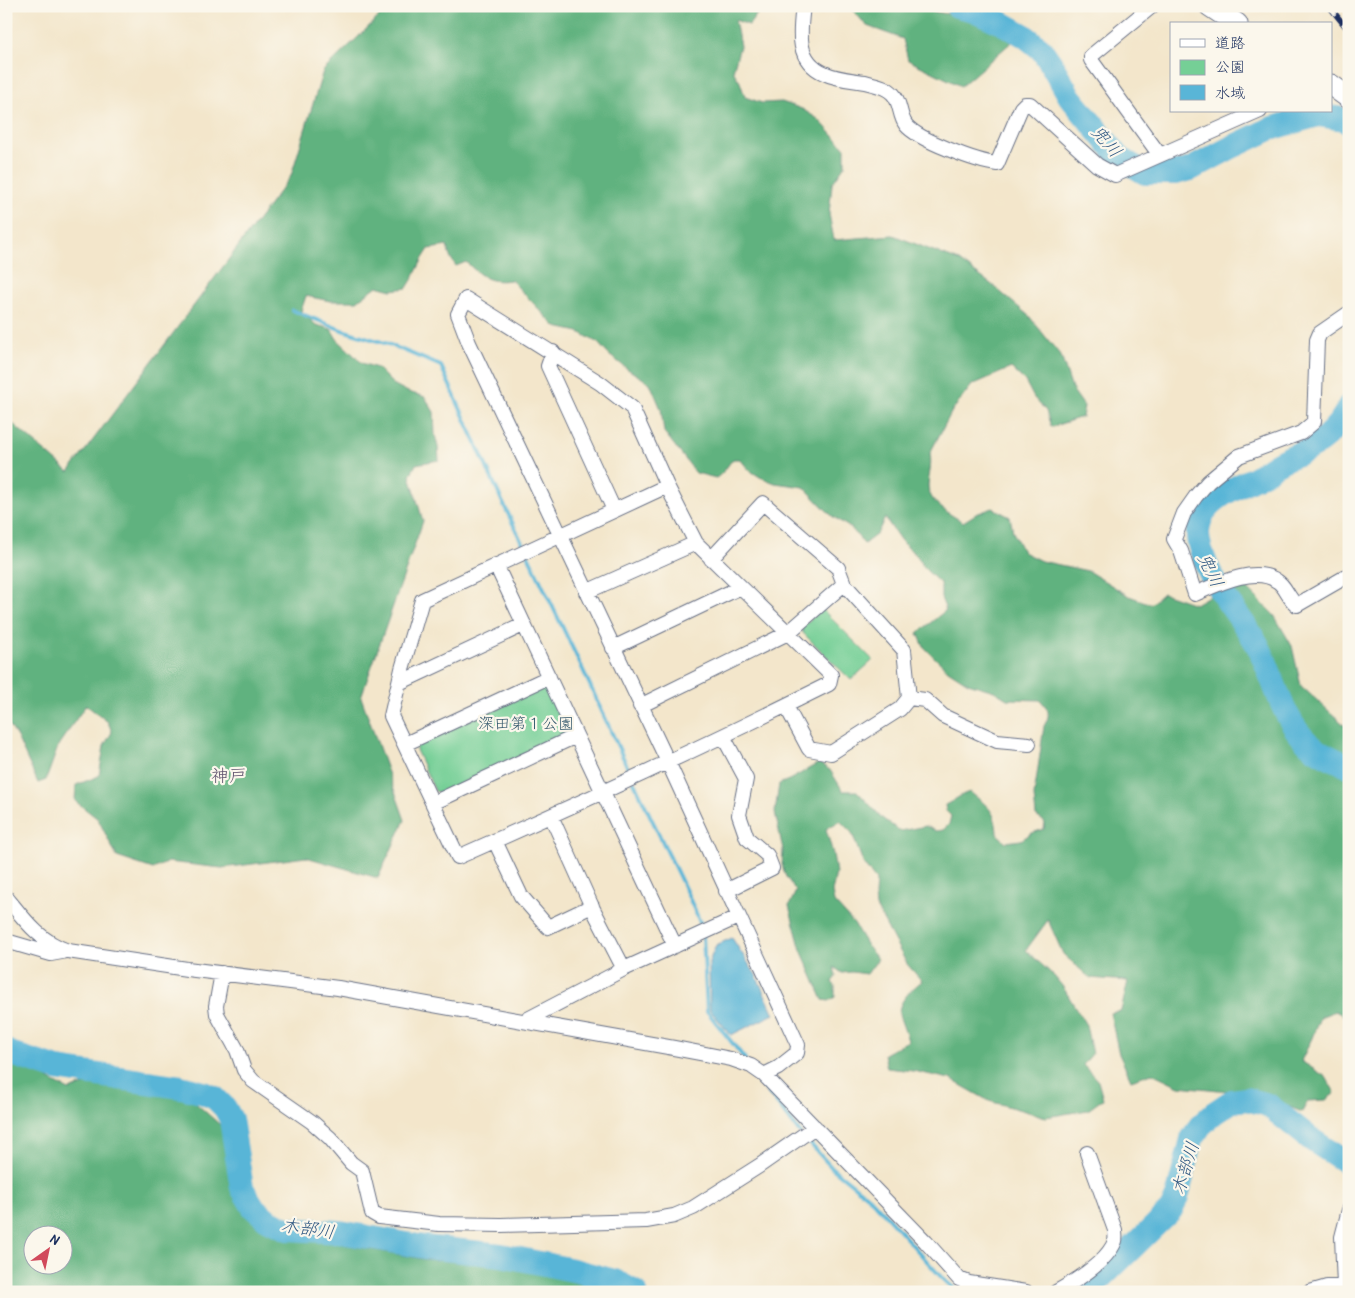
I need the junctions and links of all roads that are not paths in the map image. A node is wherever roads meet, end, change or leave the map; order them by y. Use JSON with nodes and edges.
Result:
{"nodes":[{"id":1,"x":803,"y":6,"type":"edge"},
{"id":2,"x":1152,"y":6,"type":"edge"},
{"id":3,"x":1210,"y":6,"type":"edge"},
{"id":4,"x":1234,"y":22,"type":"edge"},
{"id":5,"x":1332,"y":86,"type":"edge"},
{"id":6,"x":1349,"y":98,"type":"edge"},
{"id":7,"x":1258,"y":112,"type":"edge"},
{"id":8,"x":1159,"y":154,"type":"junction"},
{"id":9,"x":1349,"y":313,"type":"edge"},
{"id":10,"x":553,"y":352,"type":"junction"},
{"id":11,"x":667,"y":486,"type":"junction"},
{"id":12,"x":614,"y":510,"type":"junction"},
{"id":13,"x":559,"y":536,"type":"junction"},
{"id":14,"x":696,"y":543,"type":"junction"},
{"id":15,"x":711,"y":559,"type":"junction"},
{"id":16,"x":496,"y":565,"type":"junction"},
{"id":17,"x":1349,"y":575,"type":"edge"},
{"id":18,"x":844,"y":584,"type":"junction"},
{"id":19,"x":741,"y":587,"type":"junction"},
{"id":20,"x":586,"y":592,"type":"junction"},
{"id":21,"x":523,"y":625,"type":"junction"},
{"id":22,"x":788,"y":632,"type":"junction"},
{"id":23,"x":613,"y":648,"type":"junction"},
{"id":24,"x":549,"y":677,"type":"junction"},
{"id":25,"x":399,"y":683,"type":"junction"},
{"id":26,"x":909,"y":698,"type":"junction"},
{"id":27,"x":640,"y":706,"type":"junction"},
{"id":28,"x":786,"y":706,"type":"junction"},
{"id":29,"x":576,"y":736,"type":"junction"},
{"id":30,"x":723,"y":736,"type":"junction"},
{"id":31,"x":405,"y":744,"type":"junction"},
{"id":32,"x":1029,"y":744,"type":"dead end"},
{"id":33,"x":668,"y":762,"type":"junction"},
{"id":34,"x":602,"y":792,"type":"junction"},
{"id":35,"x":433,"y":803,"type":"junction"},
{"id":36,"x":551,"y":816,"type":"junction"},
{"id":37,"x":495,"y":841,"type":"junction"},
{"id":38,"x":726,"y":891,"type":"junction"},
{"id":39,"x":6,"y":897,"type":"edge"},
{"id":40,"x":592,"y":906,"type":"junction"},
{"id":41,"x":738,"y":917,"type":"junction"},
{"id":42,"x":6,"y":941,"type":"edge"},
{"id":43,"x":675,"y":946,"type":"junction"},
{"id":44,"x":68,"y":951,"type":"junction"},
{"id":45,"x":624,"y":969,"type":"junction"},
{"id":46,"x":222,"y":973,"type":"junction"},
{"id":47,"x":524,"y":1021,"type":"junction"},
{"id":48,"x":764,"y":1075,"type":"junction"},
{"id":49,"x":815,"y":1127,"type":"junction"},
{"id":50,"x":1087,"y":1153,"type":"dead end"},
{"id":51,"x":1349,"y":1210,"type":"edge"},
{"id":52,"x":1346,"y":1286,"type":"edge"},
{"id":53,"x":1026,"y":1292,"type":"edge"},
{"id":54,"x":1056,"y":1292,"type":"edge"},
{"id":55,"x":1310,"y":1292,"type":"edge"}],
"edges":[{"from":1,"to":8,"type":"street"},
{"from":2,"to":8,"type":"street"},
{"from":3,"to":4,"type":"highway"},
{"from":5,"to":6,"type":"highway"},
{"from":7,"to":8,"type":"street"},
{"from":9,"to":17,"type":"street"},
{"from":10,"to":11,"type":"street"},
{"from":10,"to":12,"type":"street"},
{"from":10,"to":13,"type":"street"},
{"from":11,"to":12,"type":"street"},
{"from":11,"to":14,"type":"street"},
{"from":12,"to":13,"type":"street"},
{"from":13,"to":16,"type":"street"},
{"from":13,"to":20,"type":"street"},
{"from":14,"to":15,"type":"street"},
{"from":14,"to":20,"type":"street"},
{"from":15,"to":18,"type":"street"},
{"from":15,"to":19,"type":"street"},
{"from":16,"to":21,"type":"street"},
{"from":16,"to":25,"type":"street"},
{"from":18,"to":22,"type":"street"},
{"from":18,"to":26,"type":"street"},
{"from":19,"to":22,"type":"street"},
{"from":19,"to":23,"type":"street"},
{"from":20,"to":23,"type":"street"},
{"from":21,"to":24,"type":"street"},
{"from":21,"to":25,"type":"street"},
{"from":22,"to":27,"type":"street"},
{"from":22,"to":28,"type":"street"},
{"from":23,"to":27,"type":"street"},
{"from":24,"to":29,"type":"street"},
{"from":24,"to":31,"type":"street"},
{"from":25,"to":31,"type":"street"},
{"from":26,"to":28,"type":"street"},
{"from":26,"to":32,"type":"street"},
{"from":27,"to":33,"type":"street"},
{"from":28,"to":30,"type":"street"},
{"from":29,"to":34,"type":"street"},
{"from":29,"to":35,"type":"street"},
{"from":30,"to":33,"type":"street"},
{"from":30,"to":38,"type":"street"},
{"from":31,"to":35,"type":"street"},
{"from":33,"to":34,"type":"street"},
{"from":33,"to":38,"type":"street"},
{"from":34,"to":36,"type":"street"},
{"from":34,"to":43,"type":"street"},
{"from":35,"to":37,"type":"street"},
{"from":36,"to":37,"type":"street"},
{"from":36,"to":40,"type":"street"},
{"from":37,"to":40,"type":"street"},
{"from":38,"to":41,"type":"street"},
{"from":39,"to":44,"type":"street"},
{"from":40,"to":45,"type":"street"},
{"from":41,"to":43,"type":"street"},
{"from":41,"to":48,"type":"street"},
{"from":42,"to":44,"type":"street"},
{"from":43,"to":45,"type":"street"},
{"from":44,"to":46,"type":"street"},
{"from":45,"to":47,"type":"street"},
{"from":46,"to":47,"type":"street"},
{"from":46,"to":49,"type":"street"},
{"from":47,"to":48,"type":"street"},
{"from":48,"to":49,"type":"street"},
{"from":49,"to":53,"type":"street"},
{"from":50,"to":54,"type":"street"},
{"from":51,"to":52,"type":"street"},
{"from":52,"to":55,"type":"street"}]}
